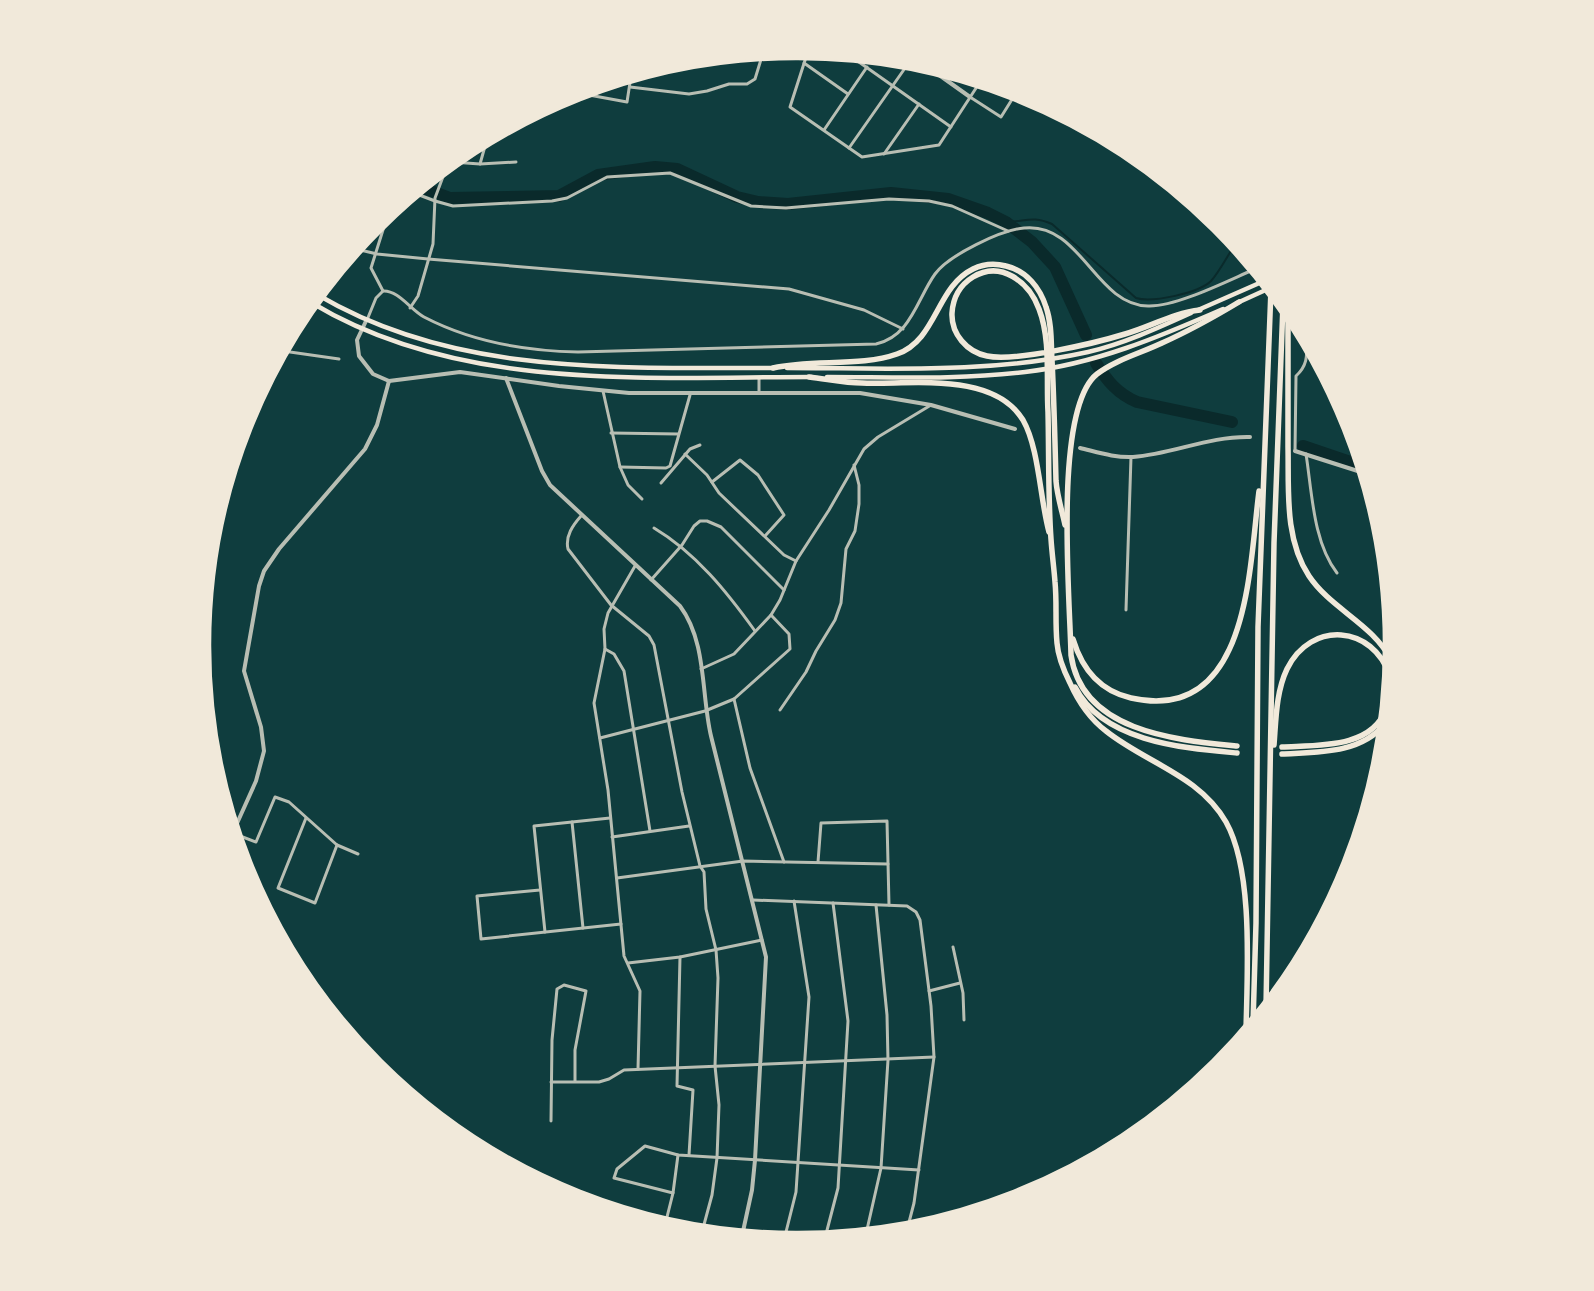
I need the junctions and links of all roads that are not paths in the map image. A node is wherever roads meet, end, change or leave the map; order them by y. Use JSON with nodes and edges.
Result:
{"nodes":[{"id":1,"x":805,"y":59,"type":"edge"},
{"id":2,"x":761,"y":60,"type":"edge"},
{"id":3,"x":804,"y":63,"type":"junction"},
{"id":4,"x":861,"y":63,"type":"edge"},
{"id":5,"x":867,"y":67,"type":"junction"},
{"id":6,"x":905,"y":69,"type":"edge"},
{"id":7,"x":943,"y":78,"type":"edge"},
{"id":8,"x":630,"y":83,"type":"edge"},
{"id":9,"x":893,"y":86,"type":"junction"},
{"id":10,"x":630,"y":87,"type":"junction"},
{"id":11,"x":976,"y":87,"type":"edge"},
{"id":12,"x":848,"y":94,"type":"junction"},
{"id":13,"x":594,"y":95,"type":"edge"},
{"id":14,"x":970,"y":96,"type":"junction"},
{"id":15,"x":1012,"y":99,"type":"edge"},
{"id":16,"x":918,"y":104,"type":"junction"},
{"id":17,"x":951,"y":127,"type":"junction"},
{"id":18,"x":824,"y":130,"type":"junction"},
{"id":19,"x":849,"y":148,"type":"junction"},
{"id":20,"x":484,"y":150,"type":"edge"},
{"id":21,"x":884,"y":154,"type":"junction"},
{"id":22,"x":516,"y":162,"type":"dead end"},
{"id":23,"x":464,"y":163,"type":"edge"},
{"id":24,"x":480,"y":164,"type":"junction"},
{"id":25,"x":442,"y":178,"type":"edge"},
{"id":26,"x":421,"y":195,"type":"edge"},
{"id":27,"x":435,"y":200,"type":"junction"},
{"id":28,"x":384,"y":229,"type":"edge"},
{"id":29,"x":1008,"y":232,"type":"junction"},
{"id":30,"x":364,"y":251,"type":"edge"},
{"id":31,"x":377,"y":254,"type":"junction"},
{"id":32,"x":428,"y":259,"type":"junction"},
{"id":33,"x":1249,"y":272,"type":"edge"},
{"id":34,"x":1259,"y":283,"type":"edge"},
{"id":35,"x":1265,"y":290,"type":"edge"},
{"id":36,"x":383,"y":291,"type":"junction"},
{"id":37,"x":324,"y":298,"type":"edge"},
{"id":38,"x":1270,"y":298,"type":"edge"},
{"id":39,"x":1239,"y":302,"type":"junction"},
{"id":40,"x":319,"y":306,"type":"edge"},
{"id":41,"x":410,"y":308,"type":"junction"},
{"id":42,"x":1200,"y":310,"type":"junction"},
{"id":43,"x":1283,"y":316,"type":"edge"},
{"id":44,"x":366,"y":320,"type":"junction"},
{"id":45,"x":1288,"y":325,"type":"edge"},
{"id":46,"x":363,"y":328,"type":"junction"},
{"id":47,"x":903,"y":328,"type":"junction"},
{"id":48,"x":1048,"y":343,"type":"junction"},
{"id":49,"x":289,"y":352,"type":"edge"},
{"id":50,"x":1307,"y":356,"type":"edge"},
{"id":51,"x":339,"y":359,"type":"dead end"},
{"id":52,"x":773,"y":368,"type":"junction"},
{"id":53,"x":1049,"y":373,"type":"junction"},
{"id":54,"x":759,"y":377,"type":"junction"},
{"id":55,"x":809,"y":377,"type":"junction"},
{"id":56,"x":506,"y":378,"type":"junction"},
{"id":57,"x":389,"y":381,"type":"junction"},
{"id":58,"x":603,"y":391,"type":"junction"},
{"id":59,"x":759,"y":393,"type":"junction"},
{"id":60,"x":690,"y":395,"type":"junction"},
{"id":61,"x":931,"y":405,"type":"junction"},
{"id":62,"x":1014,"y":429,"type":"dead end"},
{"id":63,"x":611,"y":433,"type":"junction"},
{"id":64,"x":678,"y":434,"type":"junction"},
{"id":65,"x":1250,"y":437,"type":"dead end"},
{"id":66,"x":700,"y":445,"type":"dead end"},
{"id":67,"x":1080,"y":448,"type":"dead end"},
{"id":68,"x":1295,"y":451,"type":"joint"},
{"id":69,"x":684,"y":454,"type":"junction"},
{"id":70,"x":1306,"y":454,"type":"junction"},
{"id":71,"x":1131,"y":457,"type":"junction"},
{"id":72,"x":1263,"y":457,"type":"junction"},
{"id":73,"x":853,"y":464,"type":"junction"},
{"id":74,"x":620,"y":466,"type":"junction"},
{"id":75,"x":1357,"y":471,"type":"edge"},
{"id":76,"x":712,"y":482,"type":"junction"},
{"id":77,"x":661,"y":483,"type":"dead end"},
{"id":78,"x":642,"y":499,"type":"dead end"},
{"id":79,"x":581,"y":516,"type":"junction"},
{"id":80,"x":654,"y":528,"type":"dead end"},
{"id":81,"x":765,"y":536,"type":"junction"},
{"id":82,"x":1051,"y":538,"type":"junction"},
{"id":83,"x":1068,"y":544,"type":"junction"},
{"id":84,"x":682,"y":545,"type":"junction"},
{"id":85,"x":796,"y":561,"type":"junction"},
{"id":86,"x":635,"y":566,"type":"junction"},
{"id":87,"x":1337,"y":574,"type":"dead end"},
{"id":88,"x":651,"y":580,"type":"junction"},
{"id":89,"x":784,"y":590,"type":"junction"},
{"id":90,"x":611,"y":605,"type":"junction"},
{"id":91,"x":1126,"y":610,"type":"dead end"},
{"id":92,"x":1057,"y":613,"type":"junction"},
{"id":93,"x":771,"y":615,"type":"junction"},
{"id":94,"x":755,"y":631,"type":"junction"},
{"id":95,"x":1071,"y":631,"type":"junction"},
{"id":96,"x":605,"y":649,"type":"junction"},
{"id":97,"x":1384,"y":650,"type":"edge"},
{"id":98,"x":1383,"y":662,"type":"edge"},
{"id":99,"x":700,"y":669,"type":"junction"},
{"id":100,"x":734,"y":699,"type":"junction"},
{"id":101,"x":780,"y":710,"type":"dead end"},
{"id":102,"x":705,"y":711,"type":"junction"},
{"id":103,"x":669,"y":721,"type":"junction"},
{"id":104,"x":1379,"y":721,"type":"edge"},
{"id":105,"x":634,"y":730,"type":"junction"},
{"id":106,"x":1377,"y":731,"type":"edge"},
{"id":107,"x":600,"y":738,"type":"junction"},
{"id":108,"x":1270,"y":790,"type":"junction"},
{"id":109,"x":306,"y":818,"type":"junction"},
{"id":110,"x":610,"y":818,"type":"junction"},
{"id":111,"x":572,"y":822,"type":"junction"},
{"id":112,"x":238,"y":823,"type":"edge"},
{"id":113,"x":690,"y":826,"type":"junction"},
{"id":114,"x":650,"y":831,"type":"junction"},
{"id":115,"x":241,"y":835,"type":"edge"},
{"id":116,"x":612,"y":836,"type":"junction"},
{"id":117,"x":337,"y":845,"type":"junction"},
{"id":118,"x":358,"y":854,"type":"dead end"},
{"id":119,"x":743,"y":861,"type":"junction"},
{"id":120,"x":784,"y":862,"type":"junction"},
{"id":121,"x":818,"y":862,"type":"junction"},
{"id":122,"x":888,"y":864,"type":"junction"},
{"id":123,"x":700,"y":866,"type":"junction"},
{"id":124,"x":617,"y":878,"type":"junction"},
{"id":125,"x":540,"y":890,"type":"junction"},
{"id":126,"x":753,"y":900,"type":"junction"},
{"id":127,"x":794,"y":901,"type":"junction"},
{"id":128,"x":833,"y":903,"type":"junction"},
{"id":129,"x":876,"y":905,"type":"junction"},
{"id":130,"x":889,"y":905,"type":"junction"},
{"id":131,"x":621,"y":924,"type":"junction"},
{"id":132,"x":583,"y":928,"type":"junction"},
{"id":133,"x":545,"y":932,"type":"junction"},
{"id":134,"x":762,"y":940,"type":"junction"},
{"id":135,"x":953,"y":948,"type":"dead end"},
{"id":136,"x":716,"y":950,"type":"junction"},
{"id":137,"x":680,"y":957,"type":"junction"},
{"id":138,"x":628,"y":963,"type":"junction"},
{"id":139,"x":961,"y":983,"type":"junction"},
{"id":140,"x":930,"y":991,"type":"junction"},
{"id":141,"x":1266,"y":998,"type":"edge"},
{"id":142,"x":1253,"y":1014,"type":"edge"},
{"id":143,"x":964,"y":1020,"type":"dead end"},
{"id":144,"x":1246,"y":1023,"type":"edge"},
{"id":145,"x":934,"y":1057,"type":"junction"},
{"id":146,"x":888,"y":1060,"type":"junction"},
{"id":147,"x":846,"y":1061,"type":"junction"},
{"id":148,"x":805,"y":1062,"type":"junction"},
{"id":149,"x":761,"y":1064,"type":"junction"},
{"id":150,"x":715,"y":1066,"type":"junction"},
{"id":151,"x":677,"y":1067,"type":"junction"},
{"id":152,"x":638,"y":1069,"type":"junction"},
{"id":153,"x":551,"y":1082,"type":"junction"},
{"id":154,"x":575,"y":1082,"type":"junction"},
{"id":155,"x":551,"y":1121,"type":"dead end"},
{"id":156,"x":678,"y":1155,"type":"junction"},
{"id":157,"x":689,"y":1155,"type":"junction"},
{"id":158,"x":717,"y":1158,"type":"junction"},
{"id":159,"x":755,"y":1160,"type":"junction"},
{"id":160,"x":798,"y":1163,"type":"junction"},
{"id":161,"x":839,"y":1166,"type":"junction"},
{"id":162,"x":881,"y":1168,"type":"junction"},
{"id":163,"x":919,"y":1170,"type":"junction"},
{"id":164,"x":674,"y":1193,"type":"junction"},
{"id":165,"x":667,"y":1217,"type":"edge"},
{"id":166,"x":910,"y":1221,"type":"edge"},
{"id":167,"x":704,"y":1224,"type":"edge"},
{"id":168,"x":867,"y":1228,"type":"edge"},
{"id":169,"x":743,"y":1229,"type":"edge"},
{"id":170,"x":827,"y":1231,"type":"edge"},
{"id":171,"x":786,"y":1232,"type":"edge"}],
"edges":[{"from":1,"to":3,"type":"street"},
{"from":2,"to":10,"type":"street"},
{"from":3,"to":12,"type":"street"},
{"from":3,"to":18,"type":"street"},
{"from":4,"to":5,"type":"street"},
{"from":5,"to":9,"type":"street"},
{"from":5,"to":12,"type":"street"},
{"from":6,"to":9,"type":"street"},
{"from":7,"to":14,"type":"street"},
{"from":8,"to":10,"type":"street"},
{"from":9,"to":16,"type":"street"},
{"from":9,"to":19,"type":"street"},
{"from":10,"to":13,"type":"street"},
{"from":11,"to":14,"type":"street"},
{"from":12,"to":18,"type":"street"},
{"from":14,"to":15,"type":"street"},
{"from":14,"to":17,"type":"street"},
{"from":16,"to":17,"type":"street"},
{"from":16,"to":21,"type":"street"},
{"from":17,"to":21,"type":"street"},
{"from":18,"to":19,"type":"street"},
{"from":19,"to":21,"type":"street"},
{"from":20,"to":24,"type":"street"},
{"from":22,"to":24,"type":"street"},
{"from":23,"to":24,"type":"street"},
{"from":25,"to":27,"type":"street"},
{"from":26,"to":27,"type":"street"},
{"from":27,"to":29,"type":"street"},
{"from":27,"to":32,"type":"street"},
{"from":28,"to":31,"type":"street"},
{"from":29,"to":33,"type":"street"},
{"from":29,"to":47,"type":"street"},
{"from":30,"to":31,"type":"street"},
{"from":31,"to":32,"type":"street"},
{"from":31,"to":36,"type":"street"},
{"from":32,"to":41,"type":"street"},
{"from":32,"to":47,"type":"street"},
{"from":34,"to":42,"type":"main road"},
{"from":35,"to":39,"type":"main road"},
{"from":36,"to":41,"type":"street"},
{"from":36,"to":44,"type":"street"},
{"from":37,"to":44,"type":"main road"},
{"from":38,"to":72,"type":"highway"},
{"from":39,"to":55,"type":"main road"},
{"from":39,"to":83,"type":"highway"},
{"from":40,"to":46,"type":"main road"},
{"from":41,"to":47,"type":"street"},
{"from":42,"to":48,"type":"highway"},
{"from":42,"to":52,"type":"main road"},
{"from":43,"to":108,"type":"highway"},
{"from":44,"to":46,"type":"street"},
{"from":44,"to":52,"type":"main road"},
{"from":45,"to":97,"type":"highway"},
{"from":46,"to":54,"type":"main road"},
{"from":46,"to":57,"type":"street"},
{"from":48,"to":52,"type":"highway"},
{"from":48,"to":53,"type":"highway"},
{"from":49,"to":51,"type":"street"},
{"from":50,"to":68,"type":"street"},
{"from":53,"to":82,"type":"highway"},
{"from":53,"to":83,"type":"highway"},
{"from":54,"to":55,"type":"main road"},
{"from":54,"to":59,"type":"street"},
{"from":55,"to":82,"type":"highway"},
{"from":56,"to":57,"type":"street"},
{"from":56,"to":58,"type":"street"},
{"from":56,"to":79,"type":"street"},
{"from":57,"to":112,"type":"street"},
{"from":58,"to":60,"type":"street"},
{"from":58,"to":63,"type":"street"},
{"from":59,"to":60,"type":"street"},
{"from":59,"to":61,"type":"street"},
{"from":60,"to":64,"type":"street"},
{"from":61,"to":62,"type":"street"},
{"from":61,"to":73,"type":"street"},
{"from":63,"to":64,"type":"street"},
{"from":63,"to":74,"type":"street"},
{"from":64,"to":74,"type":"street"},
{"from":65,"to":71,"type":"street"},
{"from":66,"to":69,"type":"street"},
{"from":67,"to":71,"type":"street"},
{"from":68,"to":70,"type":"street"},
{"from":69,"to":76,"type":"street"},
{"from":69,"to":77,"type":"street"},
{"from":70,"to":75,"type":"street"},
{"from":70,"to":87,"type":"street"},
{"from":71,"to":91,"type":"street"},
{"from":72,"to":95,"type":"highway"},
{"from":72,"to":142,"type":"highway"},
{"from":73,"to":85,"type":"street"},
{"from":73,"to":101,"type":"street"},
{"from":74,"to":78,"type":"street"},
{"from":76,"to":81,"type":"street"},
{"from":76,"to":81,"type":"street"},
{"from":79,"to":86,"type":"street"},
{"from":79,"to":90,"type":"street"},
{"from":80,"to":84,"type":"street"},
{"from":81,"to":85,"type":"street"},
{"from":82,"to":92,"type":"highway"},
{"from":83,"to":95,"type":"highway"},
{"from":84,"to":88,"type":"street"},
{"from":84,"to":89,"type":"street"},
{"from":84,"to":94,"type":"street"},
{"from":85,"to":89,"type":"street"},
{"from":86,"to":88,"type":"street"},
{"from":86,"to":90,"type":"street"},
{"from":88,"to":99,"type":"street"},
{"from":89,"to":93,"type":"street"},
{"from":90,"to":96,"type":"street"},
{"from":90,"to":103,"type":"street"},
{"from":92,"to":95,"type":"highway"},
{"from":92,"to":144,"type":"highway"},
{"from":93,"to":94,"type":"street"},
{"from":93,"to":100,"type":"street"},
{"from":94,"to":99,"type":"street"},
{"from":96,"to":105,"type":"street"},
{"from":96,"to":107,"type":"street"},
{"from":98,"to":108,"type":"highway"},
{"from":99,"to":102,"type":"street"},
{"from":100,"to":102,"type":"street"},
{"from":100,"to":120,"type":"street"},
{"from":102,"to":103,"type":"street"},
{"from":102,"to":119,"type":"street"},
{"from":103,"to":105,"type":"street"},
{"from":103,"to":113,"type":"street"},
{"from":104,"to":106,"type":"highway"},
{"from":105,"to":107,"type":"street"},
{"from":105,"to":114,"type":"street"},
{"from":107,"to":110,"type":"street"},
{"from":108,"to":141,"type":"highway"},
{"from":109,"to":115,"type":"street"},
{"from":109,"to":117,"type":"street"},
{"from":109,"to":117,"type":"street"},
{"from":110,"to":111,"type":"street"},
{"from":110,"to":116,"type":"street"},
{"from":111,"to":125,"type":"street"},
{"from":111,"to":132,"type":"street"},
{"from":113,"to":114,"type":"street"},
{"from":113,"to":123,"type":"street"},
{"from":114,"to":116,"type":"street"},
{"from":116,"to":124,"type":"street"},
{"from":117,"to":118,"type":"street"},
{"from":119,"to":120,"type":"street"},
{"from":119,"to":123,"type":"street"},
{"from":119,"to":126,"type":"street"},
{"from":120,"to":121,"type":"street"},
{"from":121,"to":122,"type":"street"},
{"from":121,"to":122,"type":"street"},
{"from":122,"to":130,"type":"street"},
{"from":123,"to":124,"type":"street"},
{"from":123,"to":136,"type":"street"},
{"from":124,"to":131,"type":"street"},
{"from":125,"to":133,"type":"street"},
{"from":125,"to":133,"type":"street"},
{"from":126,"to":127,"type":"street"},
{"from":126,"to":134,"type":"street"},
{"from":127,"to":128,"type":"street"},
{"from":127,"to":148,"type":"street"},
{"from":128,"to":129,"type":"street"},
{"from":128,"to":147,"type":"street"},
{"from":129,"to":130,"type":"street"},
{"from":129,"to":146,"type":"street"},
{"from":130,"to":140,"type":"street"},
{"from":131,"to":132,"type":"street"},
{"from":131,"to":138,"type":"street"},
{"from":132,"to":133,"type":"street"},
{"from":134,"to":136,"type":"street"},
{"from":134,"to":149,"type":"street"},
{"from":135,"to":139,"type":"street"},
{"from":136,"to":137,"type":"street"},
{"from":136,"to":150,"type":"street"},
{"from":137,"to":138,"type":"street"},
{"from":137,"to":151,"type":"street"},
{"from":138,"to":152,"type":"street"},
{"from":139,"to":140,"type":"street"},
{"from":139,"to":143,"type":"street"},
{"from":140,"to":145,"type":"street"},
{"from":145,"to":146,"type":"street"},
{"from":145,"to":163,"type":"street"},
{"from":146,"to":147,"type":"street"},
{"from":146,"to":162,"type":"street"},
{"from":147,"to":148,"type":"street"},
{"from":147,"to":161,"type":"street"},
{"from":148,"to":149,"type":"street"},
{"from":148,"to":160,"type":"street"},
{"from":149,"to":150,"type":"street"},
{"from":149,"to":159,"type":"street"},
{"from":150,"to":151,"type":"street"},
{"from":150,"to":158,"type":"street"},
{"from":151,"to":152,"type":"street"},
{"from":151,"to":157,"type":"street"},
{"from":152,"to":154,"type":"street"},
{"from":153,"to":154,"type":"street"},
{"from":153,"to":154,"type":"street"},
{"from":153,"to":155,"type":"street"},
{"from":156,"to":157,"type":"street"},
{"from":156,"to":164,"type":"street"},
{"from":156,"to":164,"type":"street"},
{"from":157,"to":158,"type":"street"},
{"from":158,"to":159,"type":"street"},
{"from":158,"to":167,"type":"street"},
{"from":159,"to":160,"type":"street"},
{"from":159,"to":169,"type":"street"},
{"from":160,"to":161,"type":"street"},
{"from":160,"to":171,"type":"street"},
{"from":161,"to":162,"type":"street"},
{"from":161,"to":170,"type":"street"},
{"from":162,"to":163,"type":"street"},
{"from":162,"to":168,"type":"street"},
{"from":163,"to":166,"type":"street"},
{"from":164,"to":165,"type":"street"}]}
